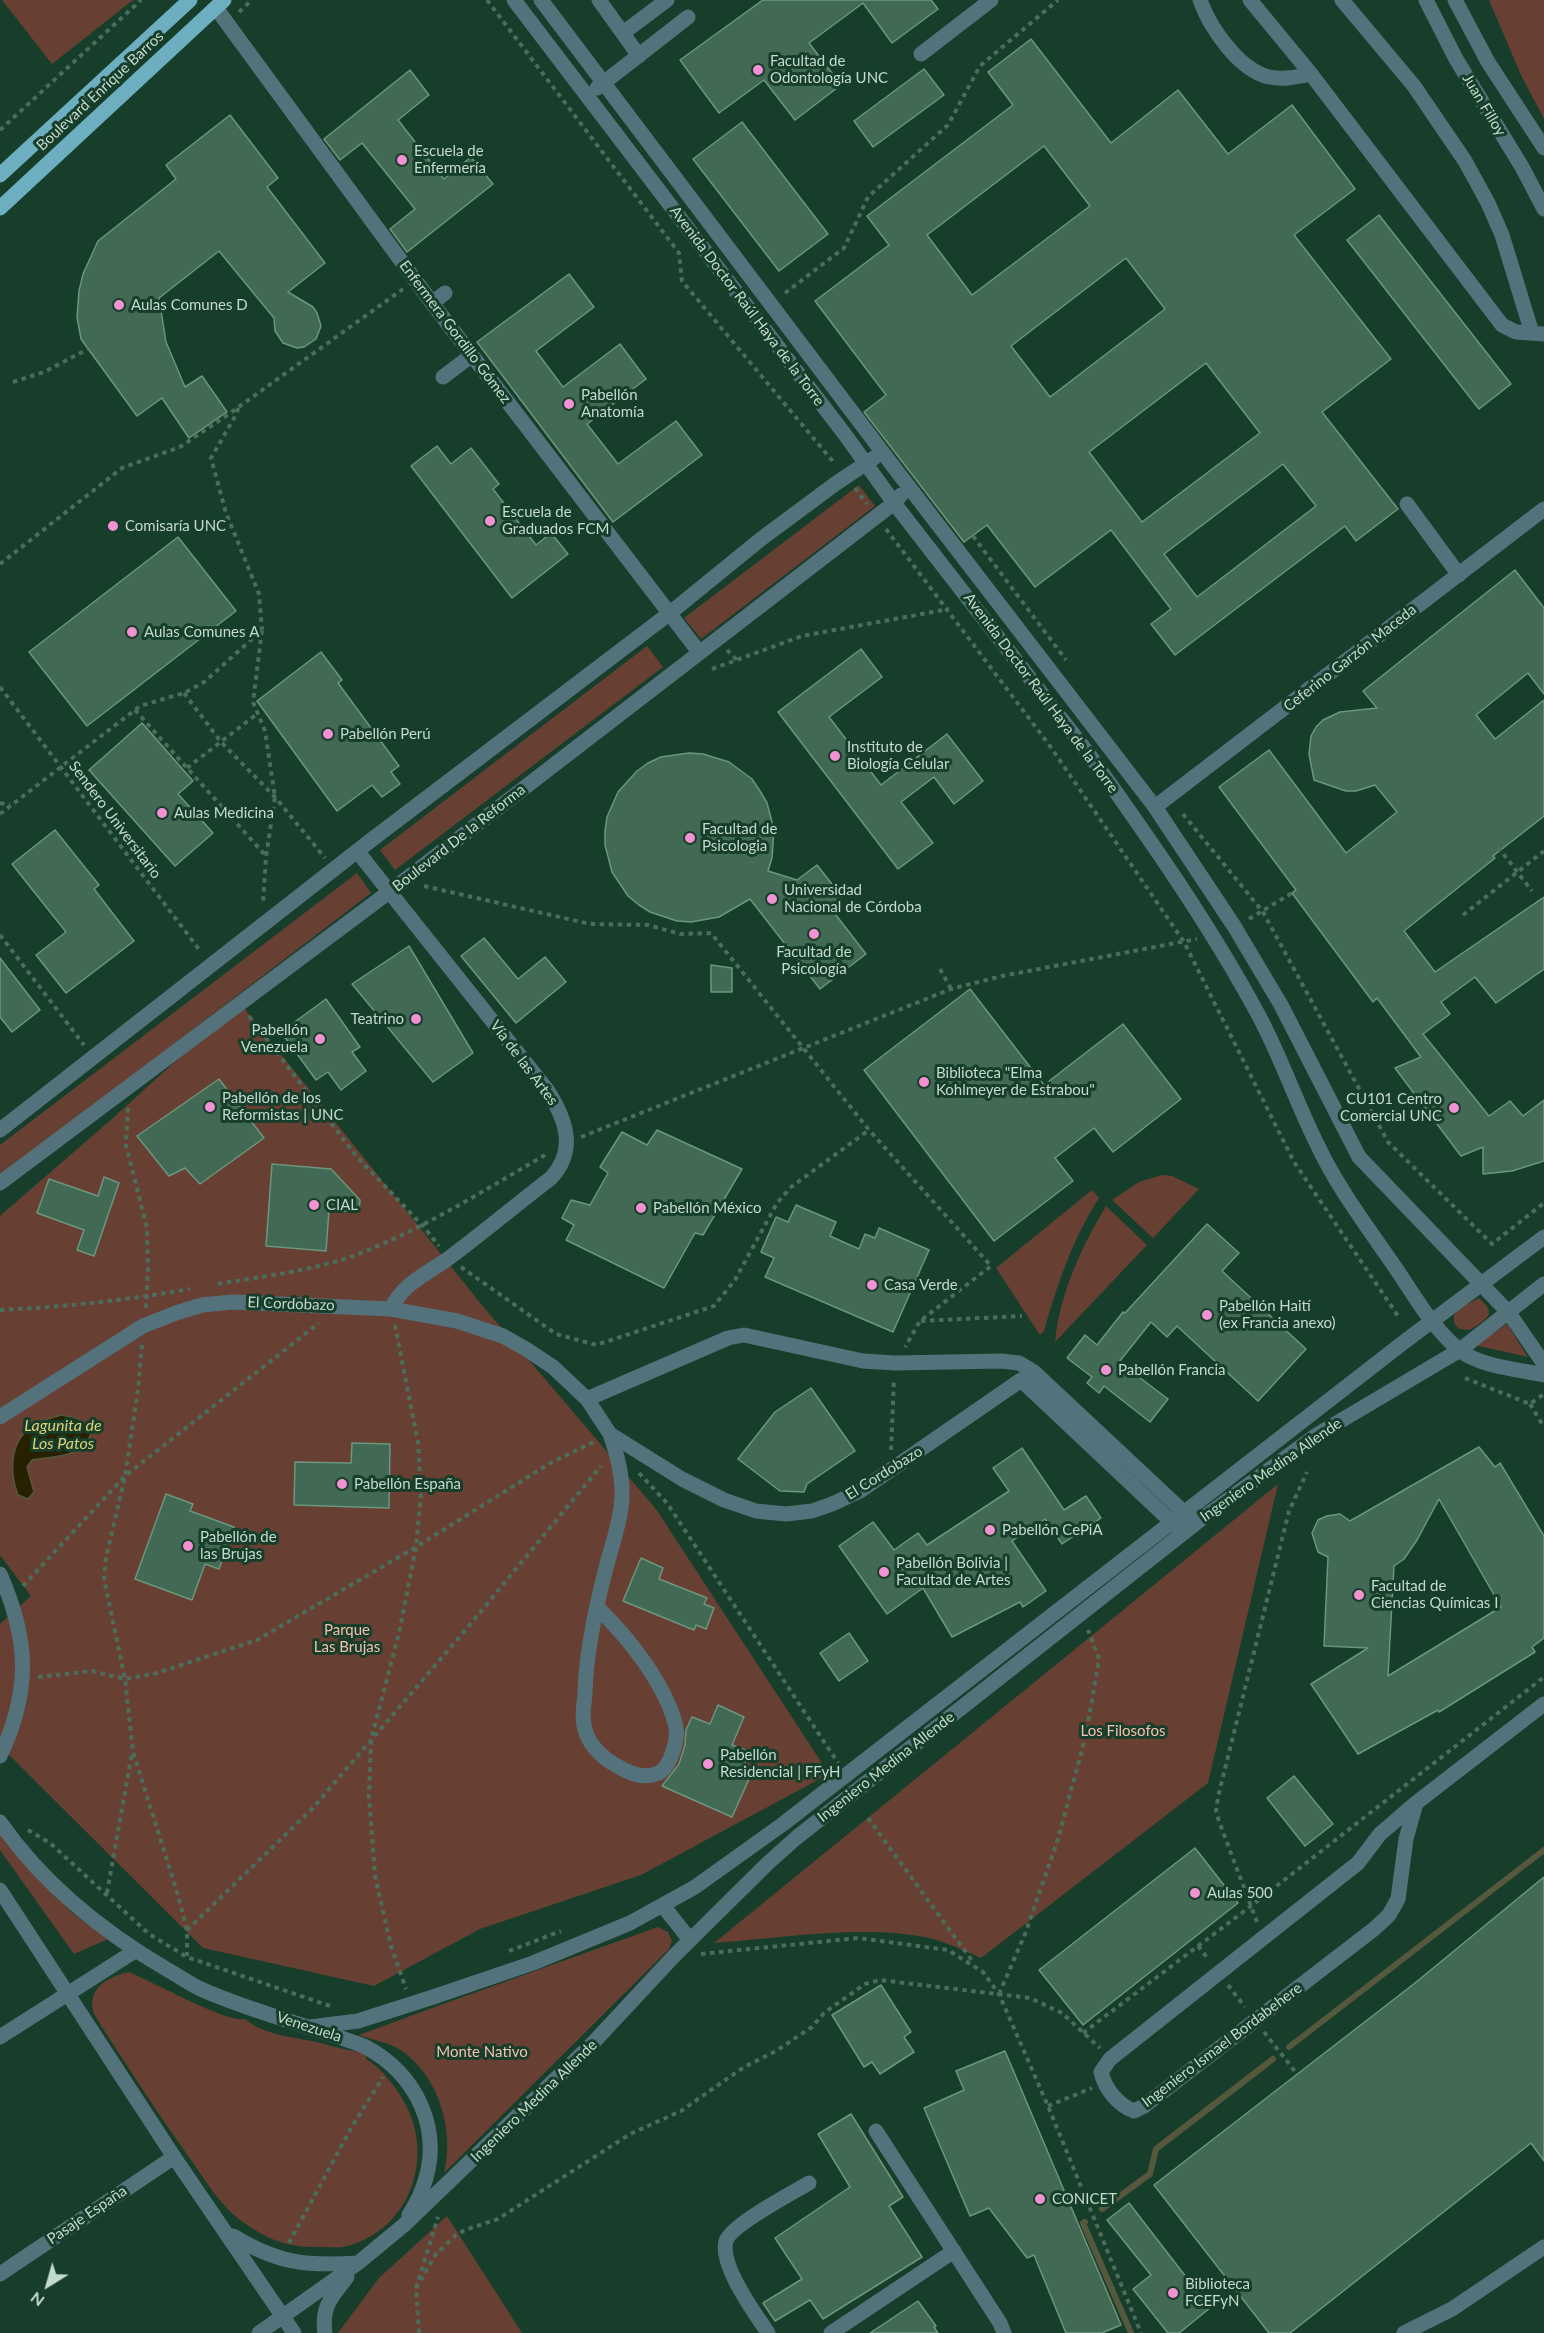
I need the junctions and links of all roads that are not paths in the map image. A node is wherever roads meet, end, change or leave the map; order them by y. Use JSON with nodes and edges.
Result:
{"nodes":[{"id":1,"x":190,"y":0,"type":"edge"},
{"id":2,"x":514,"y":0,"type":"edge"},
{"id":3,"x":541,"y":0,"type":"edge"},
{"id":4,"x":667,"y":0,"type":"edge"},
{"id":5,"x":991,"y":0,"type":"edge"},
{"id":6,"x":1200,"y":0,"type":"edge"},
{"id":7,"x":1250,"y":0,"type":"edge"},
{"id":8,"x":1342,"y":0,"type":"edge"},
{"id":9,"x":1426,"y":0,"type":"edge"},
{"id":10,"x":1455,"y":0,"type":"edge"},
{"id":11,"x":602,"y":1,"type":"edge"},
{"id":12,"x":220,"y":4,"type":"edge"},
{"id":13,"x":688,"y":17,"type":"dead end"},
{"id":14,"x":623,"y":33,"type":"junction"},
{"id":15,"x":921,"y":54,"type":"dead end"},
{"id":16,"x":639,"y":56,"type":"junction"},
{"id":17,"x":1311,"y":74,"type":"junction"},
{"id":18,"x":604,"y":83,"type":"junction"},
{"id":19,"x":587,"y":95,"type":"junction"},
{"id":20,"x":1544,"y":148,"type":"edge"},
{"id":21,"x":0,"y":175,"type":"edge"},
{"id":22,"x":0,"y":208,"type":"edge"},
{"id":23,"x":1544,"y":209,"type":"edge"},
{"id":24,"x":445,"y":293,"type":"dead end"},
{"id":25,"x":432,"y":303,"type":"junction"},
{"id":26,"x":1538,"y":334,"type":"edge"},
{"id":27,"x":472,"y":354,"type":"junction"},
{"id":28,"x":443,"y":377,"type":"dead end"},
{"id":29,"x":885,"y":456,"type":"junction"},
{"id":30,"x":866,"y":464,"type":"junction"},
{"id":31,"x":905,"y":481,"type":"junction"},
{"id":32,"x":894,"y":503,"type":"junction"},
{"id":33,"x":1407,"y":504,"type":"dead end"},
{"id":34,"x":1544,"y":509,"type":"edge"},
{"id":35,"x":1459,"y":575,"type":"junction"},
{"id":36,"x":669,"y":613,"type":"junction"},
{"id":37,"x":699,"y":652,"type":"junction"},
{"id":38,"x":1155,"y":807,"type":"junction"},
{"id":39,"x":357,"y":851,"type":"junction"},
{"id":40,"x":389,"y":892,"type":"junction"},
{"id":41,"x":0,"y":1130,"type":"edge"},
{"id":42,"x":0,"y":1183,"type":"edge"},
{"id":43,"x":1544,"y":1237,"type":"edge"},
{"id":44,"x":1483,"y":1284,"type":"junction"},
{"id":45,"x":1544,"y":1284,"type":"edge"},
{"id":46,"x":392,"y":1309,"type":"junction"},
{"id":47,"x":1509,"y":1312,"type":"junction"},
{"id":48,"x":1433,"y":1322,"type":"junction"},
{"id":49,"x":1460,"y":1350,"type":"junction"},
{"id":50,"x":1544,"y":1364,"type":"edge"},
{"id":51,"x":1028,"y":1376,"type":"junction"},
{"id":52,"x":1544,"y":1376,"type":"edge"},
{"id":53,"x":587,"y":1399,"type":"junction"},
{"id":54,"x":0,"y":1417,"type":"edge"},
{"id":55,"x":613,"y":1442,"type":"junction"},
{"id":56,"x":1177,"y":1517,"type":"junction"},
{"id":57,"x":1196,"y":1523,"type":"junction"},
{"id":58,"x":1183,"y":1533,"type":"junction"},
{"id":59,"x":0,"y":1574,"type":"edge"},
{"id":60,"x":597,"y":1607,"type":"junction"},
{"id":61,"x":1544,"y":1704,"type":"edge"},
{"id":62,"x":0,"y":1756,"type":"edge"},
{"id":63,"x":1416,"y":1803,"type":"junction"},
{"id":64,"x":0,"y":1822,"type":"edge"},
{"id":65,"x":0,"y":1890,"type":"edge"},
{"id":66,"x":664,"y":1907,"type":"junction"},
{"id":67,"x":690,"y":1940,"type":"junction"},
{"id":68,"x":135,"y":1951,"type":"junction"},
{"id":69,"x":68,"y":1993,"type":"junction"},
{"id":70,"x":310,"y":2027,"type":"junction"},
{"id":71,"x":0,"y":2037,"type":"edge"},
{"id":72,"x":876,"y":2131,"type":"dead end"},
{"id":73,"x":174,"y":2157,"type":"junction"},
{"id":74,"x":809,"y":2183,"type":"dead end"},
{"id":75,"x":404,"y":2225,"type":"junction"},
{"id":76,"x":227,"y":2233,"type":"junction"},
{"id":77,"x":1544,"y":2247,"type":"edge"},
{"id":78,"x":954,"y":2251,"type":"junction"},
{"id":79,"x":358,"y":2263,"type":"junction"},
{"id":80,"x":0,"y":2274,"type":"edge"},
{"id":81,"x":283,"y":2317,"type":"junction"},
{"id":82,"x":259,"y":2333,"type":"edge"},
{"id":83,"x":294,"y":2333,"type":"edge"},
{"id":84,"x":325,"y":2333,"type":"edge"},
{"id":85,"x":768,"y":2333,"type":"edge"},
{"id":86,"x":831,"y":2333,"type":"edge"},
{"id":87,"x":1004,"y":2333,"type":"edge"},
{"id":88,"x":1404,"y":2333,"type":"edge"}],
"edges":[{"from":1,"to":21,"type":"main road","name":"Boulevard Enrique Barros"},
{"from":2,"to":19,"type":"street","name":"Avenida Doctor Raúl Haya de la Torre"},
{"from":3,"to":18,"type":"street","name":"Avenida Doctor Raúl Haya de la Torre"},
{"from":4,"to":14,"type":"street"},
{"from":5,"to":15,"type":"street"},
{"from":6,"to":17,"type":"street"},
{"from":7,"to":17,"type":"street"},
{"from":8,"to":26,"type":"street"},
{"from":9,"to":23,"type":"street","name":"Juan Filloy"},
{"from":10,"to":20,"type":"street","name":"Juan Filloy"},
{"from":11,"to":14,"type":"street"},
{"from":12,"to":22,"type":"main road","name":"Boulevard Enrique Barros"},
{"from":12,"to":25,"type":"street","name":"Enfermera Gordillo Gómez"},
{"from":13,"to":16,"type":"street"},
{"from":14,"to":16,"type":"street"},
{"from":16,"to":18,"type":"street"},
{"from":17,"to":26,"type":"street"},
{"from":18,"to":19,"type":"street"},
{"from":18,"to":29,"type":"street","name":"Avenida Doctor Raúl Haya de la Torre"},
{"from":19,"to":30,"type":"street","name":"Avenida Doctor Raúl Haya de la Torre"},
{"from":24,"to":25,"type":"street"},
{"from":25,"to":27,"type":"street","name":"Enfermera Gordillo Gómez"},
{"from":27,"to":28,"type":"street"},
{"from":27,"to":36,"type":"street","name":"Enfermera Gordillo Gómez"},
{"from":29,"to":30,"type":"street"},
{"from":29,"to":31,"type":"street","name":"Avenida Doctor Raúl Haya de la Torre"},
{"from":30,"to":32,"type":"street","name":"Avenida Doctor Raúl Haya de la Torre"},
{"from":30,"to":36,"type":"street"},
{"from":31,"to":32,"type":"street","name":"Boulevard De la Reforma"},
{"from":31,"to":38,"type":"street","name":"Avenida Doctor Raúl Haya de la Torre"},
{"from":32,"to":37,"type":"street","name":"Boulevard De la Reforma"},
{"from":32,"to":48,"type":"street","name":"Avenida Doctor Raúl Haya de la Torre"},
{"from":33,"to":35,"type":"street"},
{"from":34,"to":35,"type":"street","name":"Ceferino Garzón Maceda"},
{"from":35,"to":38,"type":"street","name":"Ceferino Garzón Maceda"},
{"from":36,"to":37,"type":"street","name":"Enfermera Gordillo Gómez"},
{"from":36,"to":39,"type":"street"},
{"from":37,"to":40,"type":"street","name":"Boulevard De la Reforma"},
{"from":38,"to":44,"type":"street","name":"Avenida Doctor Raúl Haya de la Torre"},
{"from":39,"to":40,"type":"street","name":"Vía de las Artes"},
{"from":39,"to":41,"type":"street"},
{"from":40,"to":42,"type":"street","name":"Boulevard De la Reforma"},
{"from":40,"to":46,"type":"street","name":"Vía de las Artes"},
{"from":43,"to":44,"type":"street","name":"Ingeniero Medina Allende"},
{"from":44,"to":47,"type":"street","name":"Avenida Doctor Raúl Haya de la Torre"},
{"from":44,"to":48,"type":"street","name":"Ingeniero Medina Allende"},
{"from":45,"to":47,"type":"street","name":"Ingeniero Medina Allende"},
{"from":46,"to":53,"type":"street","name":"El Cordobazo"},
{"from":46,"to":54,"type":"street","name":"El Cordobazo"},
{"from":47,"to":49,"type":"street","name":"Ingeniero Medina Allende"},
{"from":47,"to":50,"type":"street","name":"Avenida Doctor Raúl Haya de la Torre"},
{"from":48,"to":49,"type":"street","name":"Avenida Doctor Raúl Haya de la Torre"},
{"from":48,"to":56,"type":"street","name":"Ingeniero Medina Allende"},
{"from":49,"to":52,"type":"street","name":"Avenida Doctor Raúl Haya de la Torre"},
{"from":49,"to":57,"type":"street","name":"Ingeniero Medina Allende"},
{"from":51,"to":53,"type":"street"},
{"from":51,"to":55,"type":"street","name":"El Cordobazo"},
{"from":51,"to":56,"type":"street"},
{"from":53,"to":55,"type":"street","name":"El Cordobazo"},
{"from":55,"to":60,"type":"street"},
{"from":56,"to":57,"type":"street"},
{"from":56,"to":58,"type":"street"},
{"from":56,"to":66,"type":"street","name":"Ingeniero Medina Allende"},
{"from":57,"to":58,"type":"street","name":"Ingeniero Medina Allende"},
{"from":58,"to":67,"type":"street","name":"Ingeniero Medina Allende"},
{"from":59,"to":62,"type":"street"},
{"from":60,"to":60,"type":"street"},
{"from":61,"to":63,"type":"street"},
{"from":63,"to":63,"type":"street","name":"Ingeniero Ismael Bordabehere"},
{"from":64,"to":68,"type":"street","name":"Venezuela"},
{"from":65,"to":69,"type":"street"},
{"from":66,"to":67,"type":"street"},
{"from":66,"to":70,"type":"street","name":"Ingeniero Medina Allende"},
{"from":67,"to":75,"type":"street","name":"Ingeniero Medina Allende"},
{"from":68,"to":69,"type":"street"},
{"from":68,"to":70,"type":"street","name":"Venezuela"},
{"from":69,"to":71,"type":"street"},
{"from":69,"to":73,"type":"street"},
{"from":70,"to":75,"type":"street","name":"Venezuela"},
{"from":72,"to":78,"type":"street"},
{"from":73,"to":76,"type":"street"},
{"from":73,"to":80,"type":"street","name":"Pasaje España"},
{"from":74,"to":85,"type":"street"},
{"from":75,"to":79,"type":"street","name":"Ingeniero Medina Allende"},
{"from":76,"to":79,"type":"street"},
{"from":76,"to":81,"type":"street"},
{"from":77,"to":88,"type":"street"},
{"from":78,"to":86,"type":"street"},
{"from":78,"to":87,"type":"street"},
{"from":79,"to":81,"type":"street","name":"Ingeniero Medina Allende"},
{"from":79,"to":84,"type":"street"},
{"from":81,"to":82,"type":"street","name":"Ingeniero Medina Allende"},
{"from":81,"to":83,"type":"street"}]}
